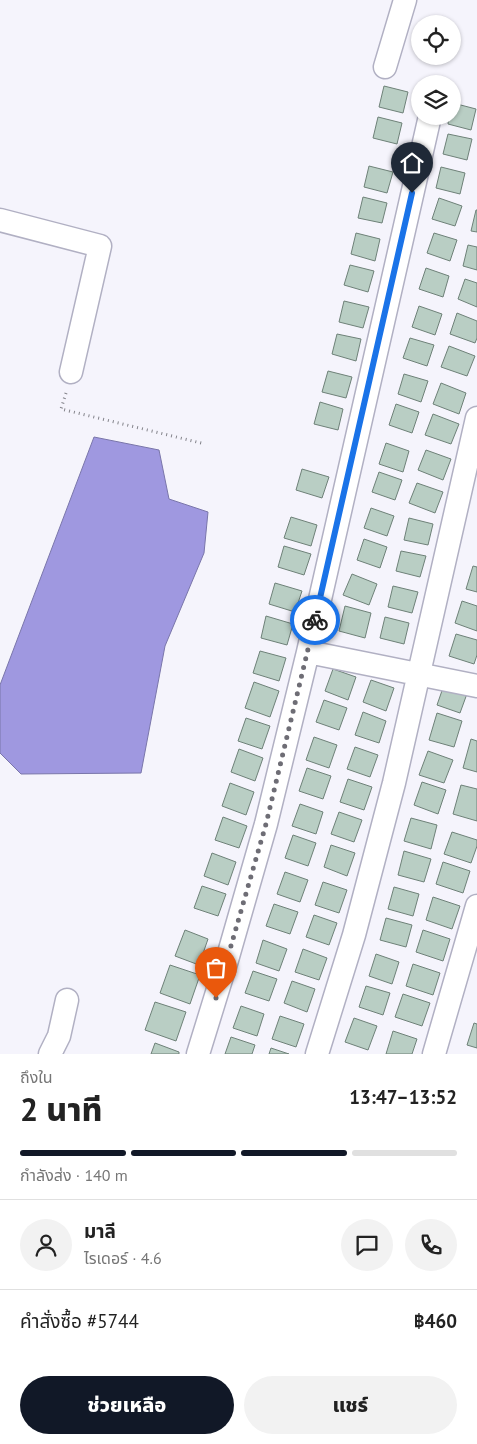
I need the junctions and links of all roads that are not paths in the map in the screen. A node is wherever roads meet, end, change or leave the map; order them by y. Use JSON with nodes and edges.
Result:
{"nodes":[{"id":1,"x":405,"y":0,"type":"edge"},
{"id":2,"x":385,"y":67,"type":"dead end"},
{"id":3,"x":428,"y":125,"type":"edge"},
{"id":4,"x":0,"y":220,"type":"edge"},
{"id":5,"x":71,"y":372,"type":"road end"},
{"id":6,"x":477,"y":418,"type":"edge"},
{"id":7,"x":308,"y":652,"type":"junction"},
{"id":8,"x":419,"y":673,"type":"junction"},
{"id":9,"x":477,"y":686,"type":"edge"},
{"id":10,"x":477,"y":906,"type":"edge"},
{"id":11,"x":67,"y":1000,"type":"dead end"},
{"id":12,"x":50,"y":1054,"type":"edge"},
{"id":13,"x":198,"y":1054,"type":"edge"},
{"id":14,"x":317,"y":1054,"type":"edge"},
{"id":15,"x":434,"y":1054,"type":"edge"}],
"edges":[{"from":1,"to":2,"type":"street"},
{"from":3,"to":7,"type":"street"},
{"from":4,"to":5,"type":"street"},
{"from":6,"to":8,"type":"street"},
{"from":7,"to":8,"type":"street"},
{"from":7,"to":13,"type":"street"},
{"from":8,"to":9,"type":"street"},
{"from":8,"to":14,"type":"street"},
{"from":10,"to":15,"type":"street"},
{"from":11,"to":12,"type":"street"}]}
